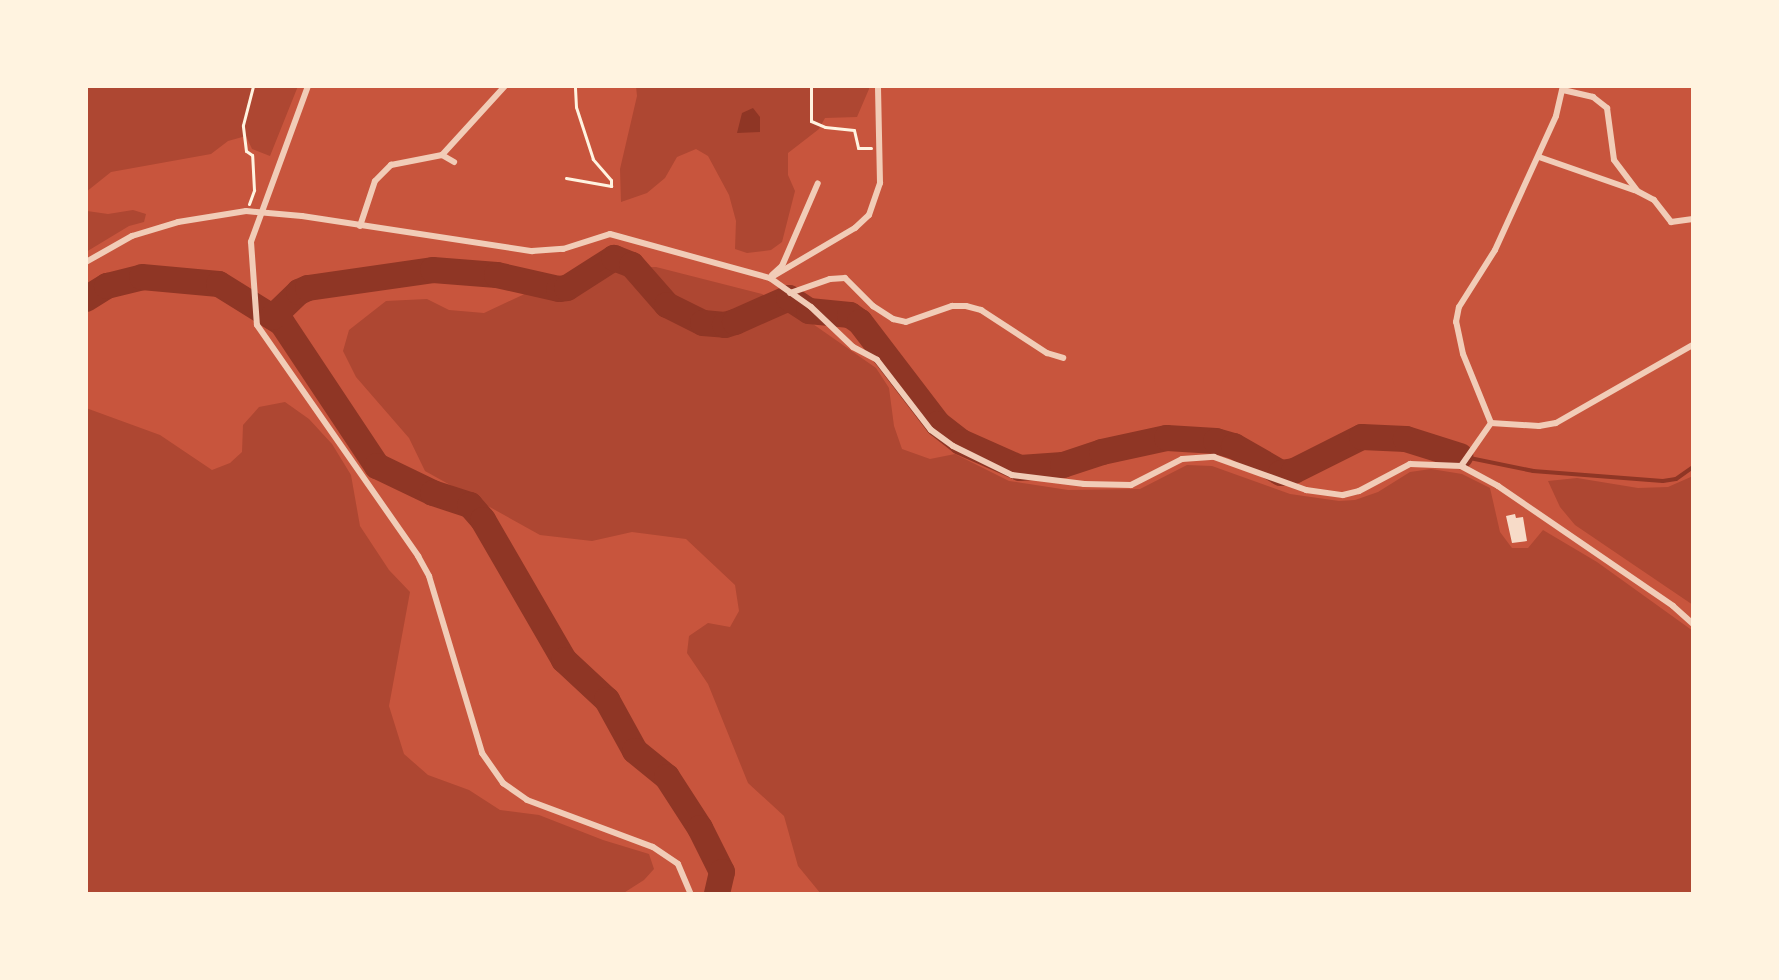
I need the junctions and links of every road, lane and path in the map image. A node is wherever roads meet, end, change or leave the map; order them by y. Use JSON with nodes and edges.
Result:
{"nodes":[{"id":1,"x":253,"y":86,"type":"edge"},
{"id":2,"x":308,"y":86,"type":"edge"},
{"id":3,"x":505,"y":86,"type":"edge"},
{"id":4,"x":575,"y":86,"type":"edge"},
{"id":5,"x":811,"y":86,"type":"edge"},
{"id":6,"x":878,"y":86,"type":"edge"},
{"id":7,"x":1563,"y":88,"type":"edge"},
{"id":8,"x":882,"y":148,"type":"junction"},
{"id":9,"x":442,"y":155,"type":"junction"},
{"id":10,"x":1539,"y":157,"type":"junction"},
{"id":11,"x":454,"y":162,"type":"dead end"},
{"id":12,"x":566,"y":178,"type":"dead end"},
{"id":13,"x":818,"y":183,"type":"dead end"},
{"id":14,"x":1637,"y":191,"type":"junction"},
{"id":15,"x":246,"y":211,"type":"junction"},
{"id":16,"x":262,"y":214,"type":"junction"},
{"id":17,"x":1693,"y":219,"type":"edge"},
{"id":18,"x":360,"y":226,"type":"junction"},
{"id":19,"x":86,"y":262,"type":"edge"},
{"id":20,"x":770,"y":278,"type":"junction"},
{"id":21,"x":790,"y":293,"type":"junction"},
{"id":22,"x":1693,"y":345,"type":"edge"},
{"id":23,"x":1063,"y":358,"type":"dead end"},
{"id":24,"x":1491,"y":423,"type":"junction"},
{"id":25,"x":1462,"y":464,"type":"junction"},
{"id":26,"x":1693,"y":624,"type":"edge"},
{"id":27,"x":691,"y":894,"type":"edge"}],
"edges":[{"from":1,"to":15,"type":"path"},
{"from":2,"to":16,"type":"street"},
{"from":3,"to":9,"type":"street"},
{"from":4,"to":12,"type":"path"},
{"from":5,"to":8,"type":"path"},
{"from":6,"to":8,"type":"street"},
{"from":7,"to":10,"type":"street"},
{"from":7,"to":14,"type":"street"},
{"from":8,"to":20,"type":"street"},
{"from":9,"to":11,"type":"street"},
{"from":9,"to":18,"type":"street"},
{"from":10,"to":14,"type":"street"},
{"from":10,"to":24,"type":"street"},
{"from":13,"to":20,"type":"street"},
{"from":14,"to":17,"type":"street"},
{"from":15,"to":16,"type":"street"},
{"from":15,"to":19,"type":"street"},
{"from":16,"to":18,"type":"street"},
{"from":16,"to":27,"type":"street"},
{"from":18,"to":20,"type":"street"},
{"from":20,"to":21,"type":"street"},
{"from":21,"to":23,"type":"street"},
{"from":21,"to":25,"type":"street"},
{"from":22,"to":24,"type":"street"},
{"from":24,"to":25,"type":"street"},
{"from":25,"to":26,"type":"street"}]}
